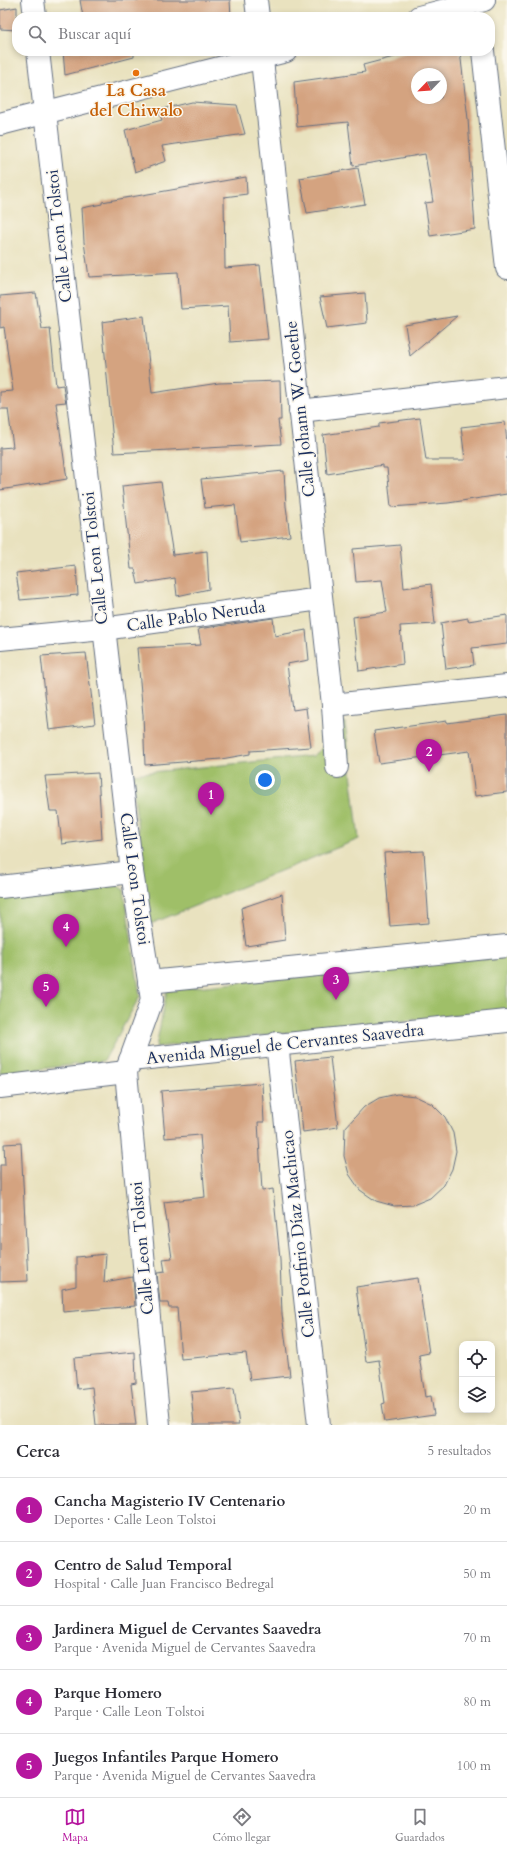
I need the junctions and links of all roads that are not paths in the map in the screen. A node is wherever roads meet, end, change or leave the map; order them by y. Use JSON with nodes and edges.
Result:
{"nodes":[{"id":1,"x":33,"y":0,"type":"edge"},
{"id":2,"x":256,"y":0,"type":"edge"},
{"id":3,"x":479,"y":5,"type":"edge"},
{"id":4,"x":34,"y":12,"type":"edge"},
{"id":5,"x":257,"y":12,"type":"edge"},
{"id":6,"x":444,"y":12,"type":"edge"},
{"id":7,"x":39,"y":56,"type":"edge"},
{"id":8,"x":254,"y":56,"type":"edge"},
{"id":9,"x":261,"y":56,"type":"edge"},
{"id":10,"x":483,"y":56,"type":"edge"},
{"id":11,"x":45,"y":112,"type":"junction"},
{"id":12,"x":0,"y":124,"type":"edge"},
{"id":13,"x":507,"y":268,"type":"edge"},
{"id":14,"x":507,"y":387,"type":"edge"},
{"id":15,"x":300,"y":411,"type":"junction"},
{"id":16,"x":320,"y":599,"type":"junction"},
{"id":17,"x":103,"y":629,"type":"junction"},
{"id":18,"x":0,"y":639,"type":"edge"},
{"id":19,"x":507,"y":686,"type":"edge"},
{"id":20,"x":333,"y":705,"type":"junction"},
{"id":21,"x":336,"y":767,"type":"dead end"},
{"id":22,"x":132,"y":872,"type":"junction"},
{"id":23,"x":0,"y":887,"type":"edge"},
{"id":24,"x":507,"y":946,"type":"edge"},
{"id":25,"x":149,"y":982,"type":"junction"},
{"id":26,"x":507,"y":1021,"type":"edge"},
{"id":27,"x":277,"y":1043,"type":"junction"},
{"id":28,"x":128,"y":1066,"type":"junction"},
{"id":29,"x":0,"y":1087,"type":"edge"},
{"id":30,"x":158,"y":1425,"type":"edge"},
{"id":31,"x":319,"y":1425,"type":"edge"}],
"edges":[{"from":1,"to":4,"type":"street"},
{"from":2,"to":5,"type":"street"},
{"from":3,"to":6,"type":"street"},
{"from":7,"to":11,"type":"street","name":"Calle Leon Tolstoi"},
{"from":8,"to":11,"type":"street"},
{"from":9,"to":15,"type":"street","name":"Calle Johann W. Goethe"},
{"from":10,"to":13,"type":"street"},
{"from":11,"to":12,"type":"street"},
{"from":11,"to":17,"type":"street","name":"Calle Leon Tolstoi"},
{"from":14,"to":15,"type":"street"},
{"from":15,"to":16,"type":"street","name":"Calle Johann W. Goethe"},
{"from":16,"to":17,"type":"street","name":"Calle Pablo Neruda"},
{"from":16,"to":20,"type":"street","name":"Calle Johann W. Goethe"},
{"from":17,"to":18,"type":"street","name":"Calle Pablo Neruda"},
{"from":17,"to":22,"type":"street","name":"Calle Leon Tolstoi"},
{"from":19,"to":20,"type":"street"},
{"from":20,"to":21,"type":"street","name":"Calle Johann W. Goethe"},
{"from":22,"to":23,"type":"street"},
{"from":22,"to":25,"type":"street","name":"Calle Leon Tolstoi"},
{"from":24,"to":25,"type":"street"},
{"from":25,"to":28,"type":"street","name":"Calle Leon Tolstoi"},
{"from":26,"to":27,"type":"street","name":"Avenida Miguel de Cervantes Saavedra"},
{"from":27,"to":28,"type":"street","name":"Avenida Miguel de Cervantes Saavedra"},
{"from":27,"to":31,"type":"street","name":"Calle Porfirio Díaz Machicao"},
{"from":28,"to":29,"type":"street","name":"Avenida Miguel de Cervantes Saavedra"},
{"from":28,"to":30,"type":"street","name":"Calle Leon Tolstoi"}]}
